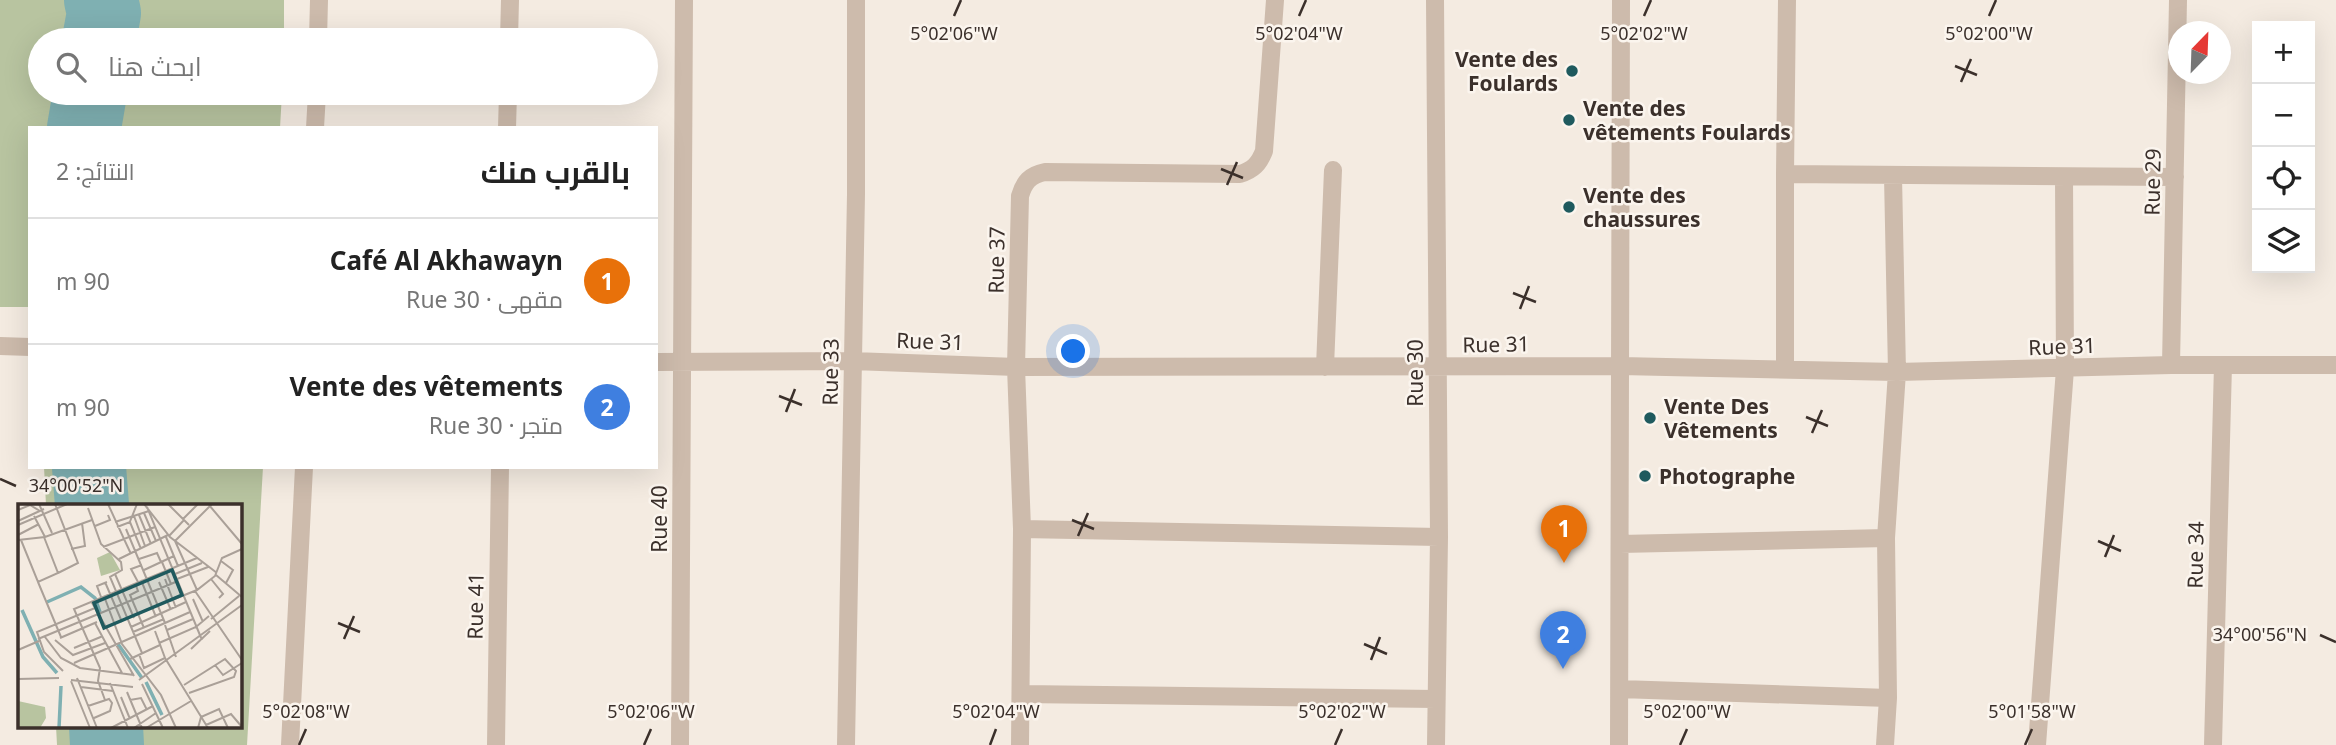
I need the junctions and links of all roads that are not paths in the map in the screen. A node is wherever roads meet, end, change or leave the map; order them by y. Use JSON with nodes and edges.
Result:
{"nodes":[{"id":1,"x":319,"y":0,"type":"edge"},
{"id":2,"x":510,"y":0,"type":"edge"},
{"id":3,"x":684,"y":0,"type":"edge"},
{"id":4,"x":856,"y":0,"type":"edge"},
{"id":5,"x":1275,"y":0,"type":"edge"},
{"id":6,"x":1435,"y":0,"type":"edge"},
{"id":7,"x":1621,"y":0,"type":"edge"},
{"id":8,"x":1787,"y":0,"type":"edge"},
{"id":9,"x":2178,"y":0,"type":"edge"},
{"id":10,"x":318,"y":28,"type":"edge"},
{"id":11,"x":509,"y":28,"type":"edge"},
{"id":12,"x":317,"y":105,"type":"edge"},
{"id":13,"x":508,"y":105,"type":"edge"},
{"id":14,"x":316,"y":126,"type":"edge"},
{"id":15,"x":507,"y":126,"type":"edge"},
{"id":16,"x":1333,"y":170,"type":"dead end"},
{"id":17,"x":1785,"y":174,"type":"junction"},
{"id":18,"x":1893,"y":176,"type":"junction"},
{"id":19,"x":2064,"y":177,"type":"junction"},
{"id":20,"x":2175,"y":177,"type":"junction"},
{"id":21,"x":0,"y":346,"type":"edge"},
{"id":22,"x":28,"y":347,"type":"edge"},
{"id":23,"x":853,"y":361,"type":"junction"},
{"id":24,"x":658,"y":362,"type":"edge"},
{"id":25,"x":682,"y":362,"type":"junction"},
{"id":26,"x":2171,"y":365,"type":"junction"},
{"id":27,"x":2223,"y":365,"type":"junction"},
{"id":28,"x":2336,"y":365,"type":"edge"},
{"id":29,"x":1621,"y":366,"type":"junction"},
{"id":30,"x":1016,"y":367,"type":"junction"},
{"id":31,"x":1325,"y":368,"type":"junction"},
{"id":32,"x":1438,"y":368,"type":"junction"},
{"id":33,"x":1785,"y":368,"type":"junction"},
{"id":34,"x":2065,"y":369,"type":"junction"},
{"id":35,"x":1898,"y":372,"type":"junction"},
{"id":36,"x":304,"y":469,"type":"edge"},
{"id":37,"x":500,"y":469,"type":"edge"},
{"id":38,"x":1022,"y":529,"type":"junction"},
{"id":39,"x":1439,"y":537,"type":"junction"},
{"id":40,"x":1885,"y":538,"type":"junction"},
{"id":41,"x":1620,"y":544,"type":"junction"},
{"id":42,"x":1620,"y":689,"type":"junction"},
{"id":43,"x":1021,"y":694,"type":"junction"},
{"id":44,"x":1888,"y":698,"type":"junction"},
{"id":45,"x":1436,"y":699,"type":"junction"},
{"id":46,"x":290,"y":745,"type":"edge"},
{"id":47,"x":496,"y":745,"type":"edge"},
{"id":48,"x":680,"y":745,"type":"edge"},
{"id":49,"x":846,"y":745,"type":"edge"},
{"id":50,"x":1020,"y":745,"type":"edge"},
{"id":51,"x":1437,"y":745,"type":"edge"},
{"id":52,"x":1619,"y":745,"type":"edge"},
{"id":53,"x":1885,"y":745,"type":"edge"},
{"id":54,"x":2037,"y":745,"type":"edge"},
{"id":55,"x":2213,"y":745,"type":"edge"}],
"edges":[{"from":1,"to":10,"type":"street"},
{"from":2,"to":11,"type":"street"},
{"from":3,"to":25,"type":"street","name":"Rue 40"},
{"from":4,"to":23,"type":"street","name":"Rue 33"},
{"from":5,"to":30,"type":"street","name":"Rue 37"},
{"from":6,"to":32,"type":"street","name":"Rue 30"},
{"from":7,"to":29,"type":"street"},
{"from":8,"to":17,"type":"street"},
{"from":9,"to":20,"type":"street","name":"Rue 29"},
{"from":12,"to":14,"type":"street"},
{"from":13,"to":15,"type":"street"},
{"from":16,"to":31,"type":"street"},
{"from":17,"to":18,"type":"street"},
{"from":17,"to":33,"type":"street"},
{"from":18,"to":19,"type":"street"},
{"from":18,"to":35,"type":"street"},
{"from":19,"to":20,"type":"street"},
{"from":19,"to":34,"type":"street"},
{"from":20,"to":26,"type":"street","name":"Rue 29"},
{"from":21,"to":22,"type":"street"},
{"from":23,"to":25,"type":"street","name":"Rue 31"},
{"from":23,"to":30,"type":"street","name":"Rue 31"},
{"from":23,"to":49,"type":"street","name":"Rue 33"},
{"from":24,"to":25,"type":"street","name":"Rue 31"},
{"from":25,"to":48,"type":"street","name":"Rue 40"},
{"from":26,"to":27,"type":"street","name":"Rue 31"},
{"from":26,"to":34,"type":"street","name":"Rue 31"},
{"from":27,"to":28,"type":"street","name":"Rue 31"},
{"from":27,"to":55,"type":"street","name":"Rue 34"},
{"from":29,"to":32,"type":"street","name":"Rue 31"},
{"from":29,"to":33,"type":"street","name":"Rue 31"},
{"from":29,"to":41,"type":"street"},
{"from":30,"to":31,"type":"street","name":"Rue 31"},
{"from":30,"to":38,"type":"street","name":"Rue 37"},
{"from":31,"to":32,"type":"street","name":"Rue 31"},
{"from":32,"to":39,"type":"street","name":"Rue 30"},
{"from":33,"to":35,"type":"street","name":"Rue 31"},
{"from":34,"to":35,"type":"street","name":"Rue 31"},
{"from":34,"to":54,"type":"street"},
{"from":35,"to":40,"type":"street"},
{"from":36,"to":46,"type":"street"},
{"from":37,"to":47,"type":"street","name":"Rue 41"},
{"from":38,"to":39,"type":"street"},
{"from":38,"to":43,"type":"street","name":"Rue 37"},
{"from":39,"to":45,"type":"street","name":"Rue 30"},
{"from":40,"to":41,"type":"street"},
{"from":40,"to":44,"type":"street"},
{"from":41,"to":42,"type":"street"},
{"from":42,"to":44,"type":"street"},
{"from":42,"to":52,"type":"street"},
{"from":43,"to":45,"type":"street"},
{"from":43,"to":50,"type":"street","name":"Rue 37"},
{"from":44,"to":53,"type":"street"},
{"from":45,"to":51,"type":"street","name":"Rue 30"}]}
